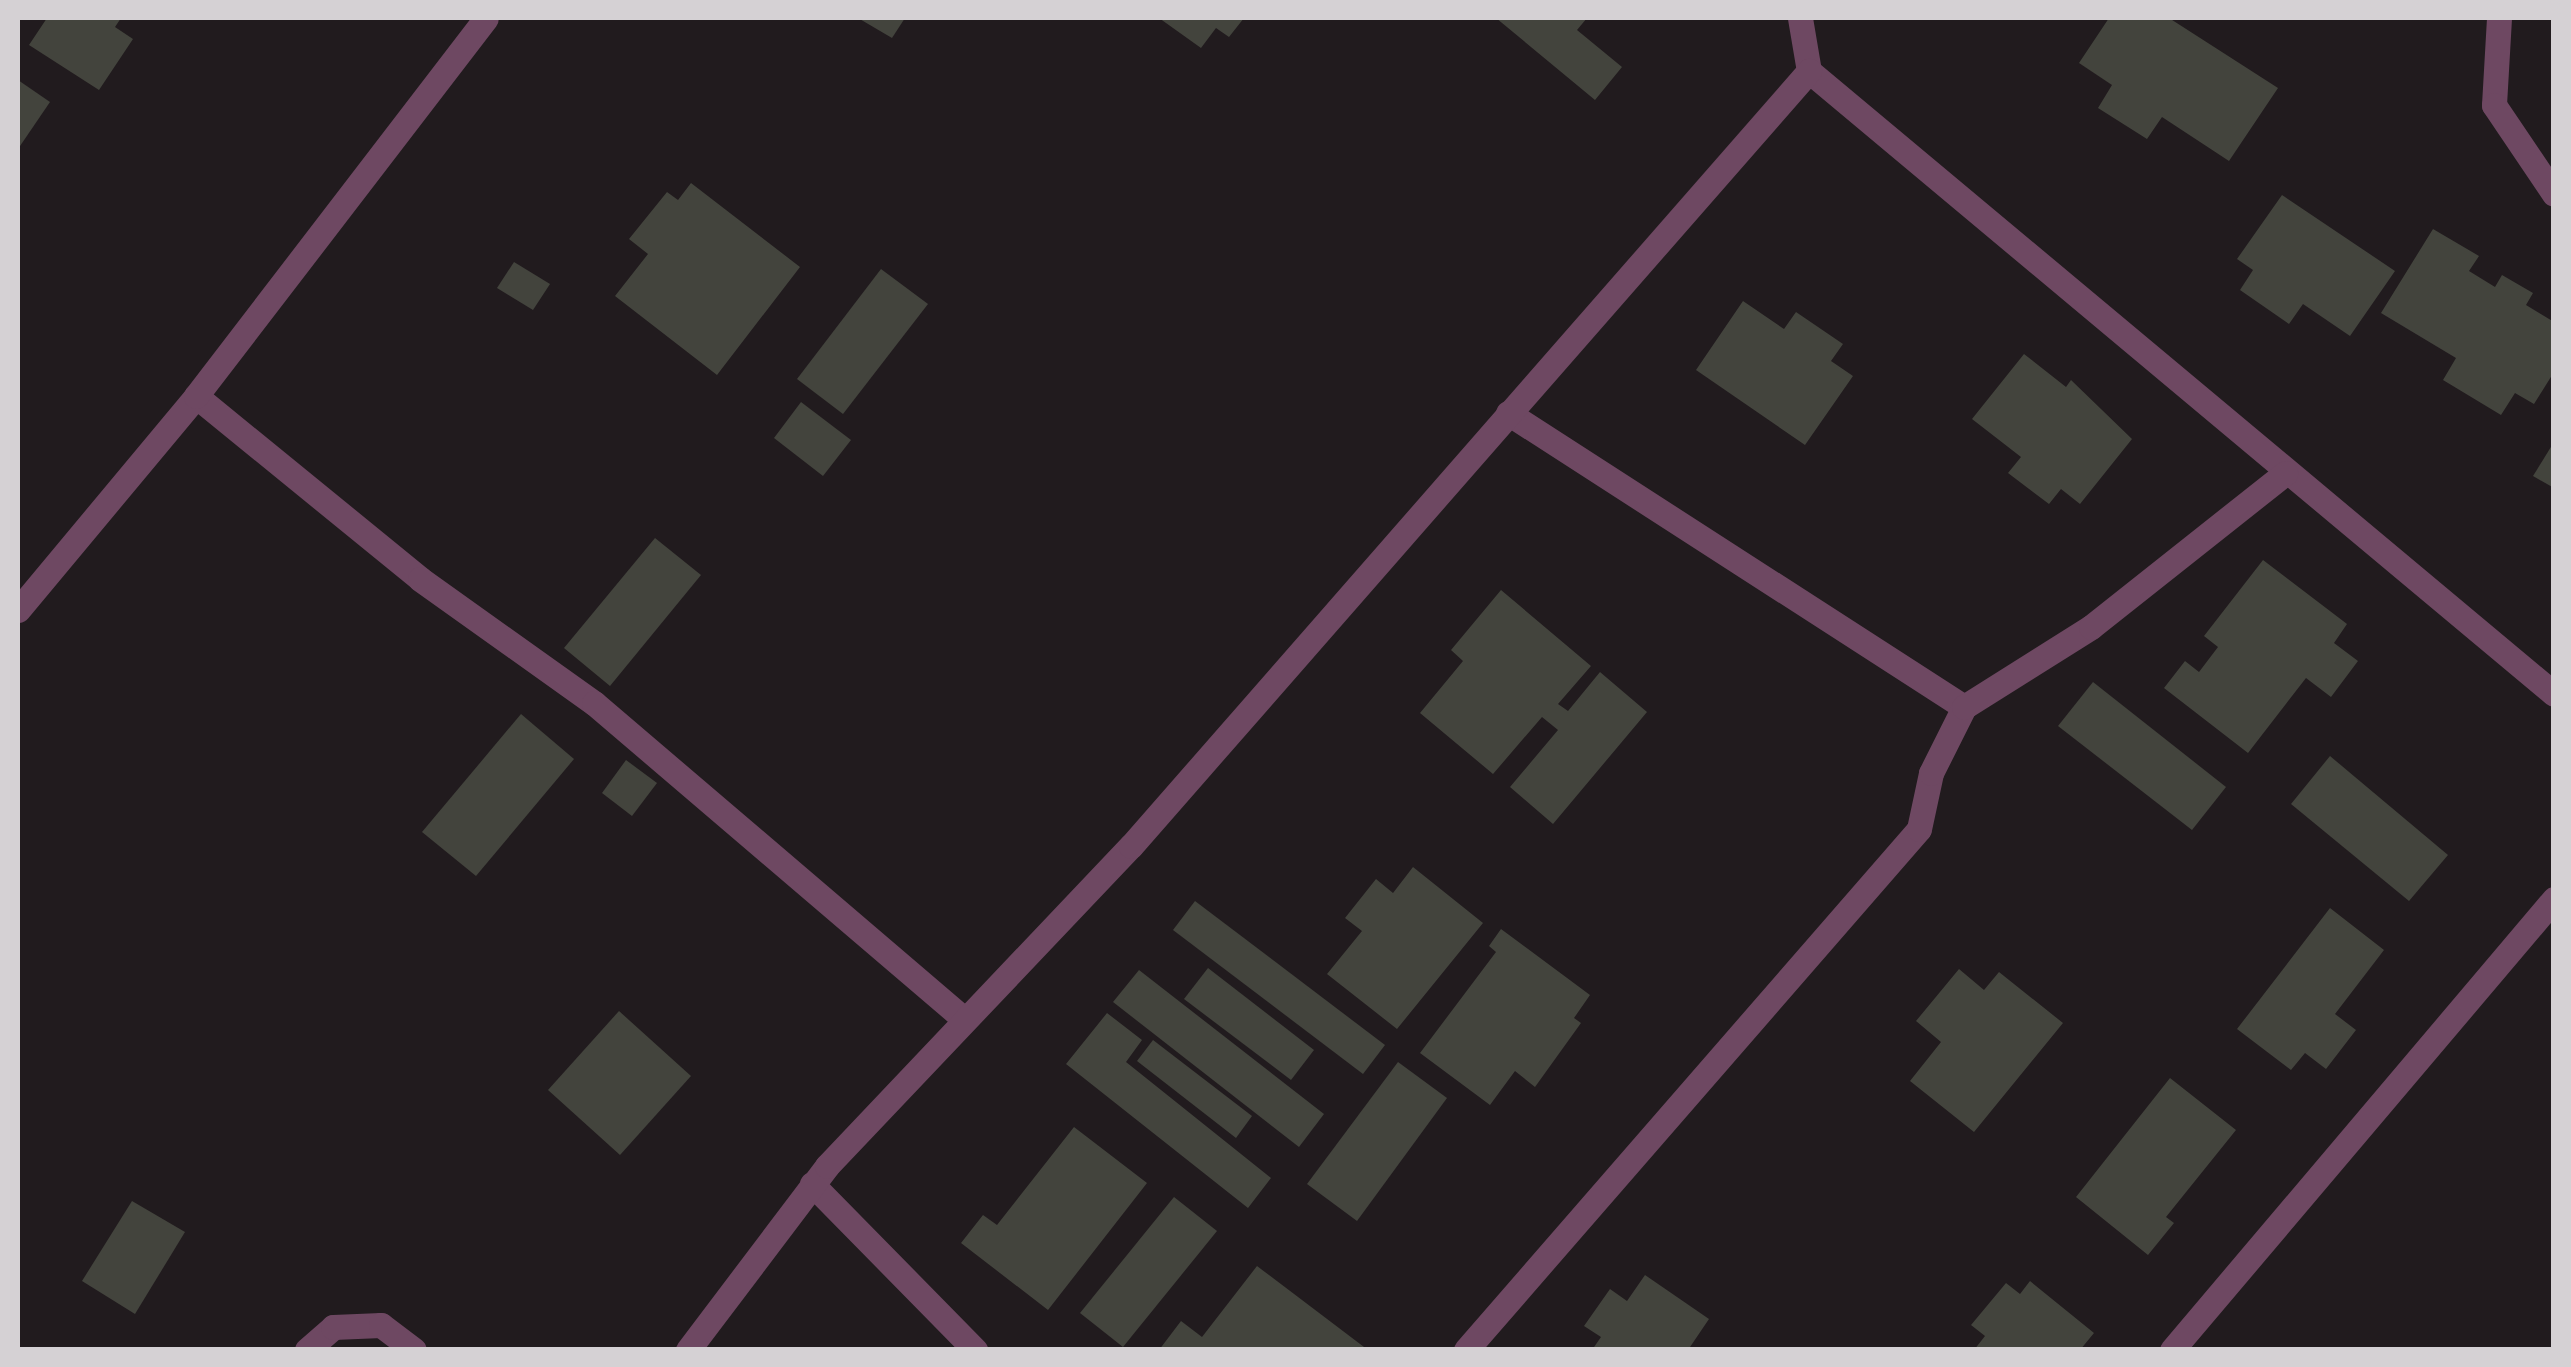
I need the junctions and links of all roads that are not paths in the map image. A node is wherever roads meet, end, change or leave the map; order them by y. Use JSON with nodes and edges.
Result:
{"nodes":[{"id":1,"x":486,"y":18,"type":"edge"},
{"id":2,"x":1800,"y":18,"type":"edge"},
{"id":3,"x":2500,"y":18,"type":"edge"},
{"id":4,"x":1809,"y":71,"type":"junction"},
{"id":5,"x":2554,"y":194,"type":"edge"},
{"id":6,"x":196,"y":396,"type":"junction"},
{"id":7,"x":1508,"y":412,"type":"junction"},
{"id":8,"x":2285,"y":473,"type":"junction"},
{"id":9,"x":21,"y":600,"type":"edge"},
{"id":10,"x":2554,"y":694,"type":"edge"},
{"id":11,"x":1964,"y":708,"type":"junction"},
{"id":12,"x":2554,"y":899,"type":"edge"},
{"id":13,"x":961,"y":1017,"type":"junction"},
{"id":14,"x":812,"y":1184,"type":"junction"},
{"id":15,"x":307,"y":1350,"type":"edge"},
{"id":16,"x":414,"y":1350,"type":"edge"},
{"id":17,"x":688,"y":1350,"type":"edge"},
{"id":18,"x":975,"y":1350,"type":"edge"},
{"id":19,"x":1466,"y":1350,"type":"edge"},
{"id":20,"x":2172,"y":1350,"type":"edge"}],
"edges":[{"from":1,"to":6,"type":"street"},
{"from":2,"to":4,"type":"street"},
{"from":3,"to":5,"type":"street"},
{"from":4,"to":7,"type":"street"},
{"from":4,"to":8,"type":"street"},
{"from":6,"to":9,"type":"street"},
{"from":6,"to":13,"type":"street"},
{"from":7,"to":11,"type":"street"},
{"from":7,"to":13,"type":"street"},
{"from":8,"to":10,"type":"street"},
{"from":8,"to":11,"type":"street"},
{"from":11,"to":19,"type":"street"},
{"from":12,"to":20,"type":"street"},
{"from":13,"to":14,"type":"street"},
{"from":14,"to":17,"type":"street"},
{"from":14,"to":18,"type":"street"},
{"from":15,"to":16,"type":"street"}]}
